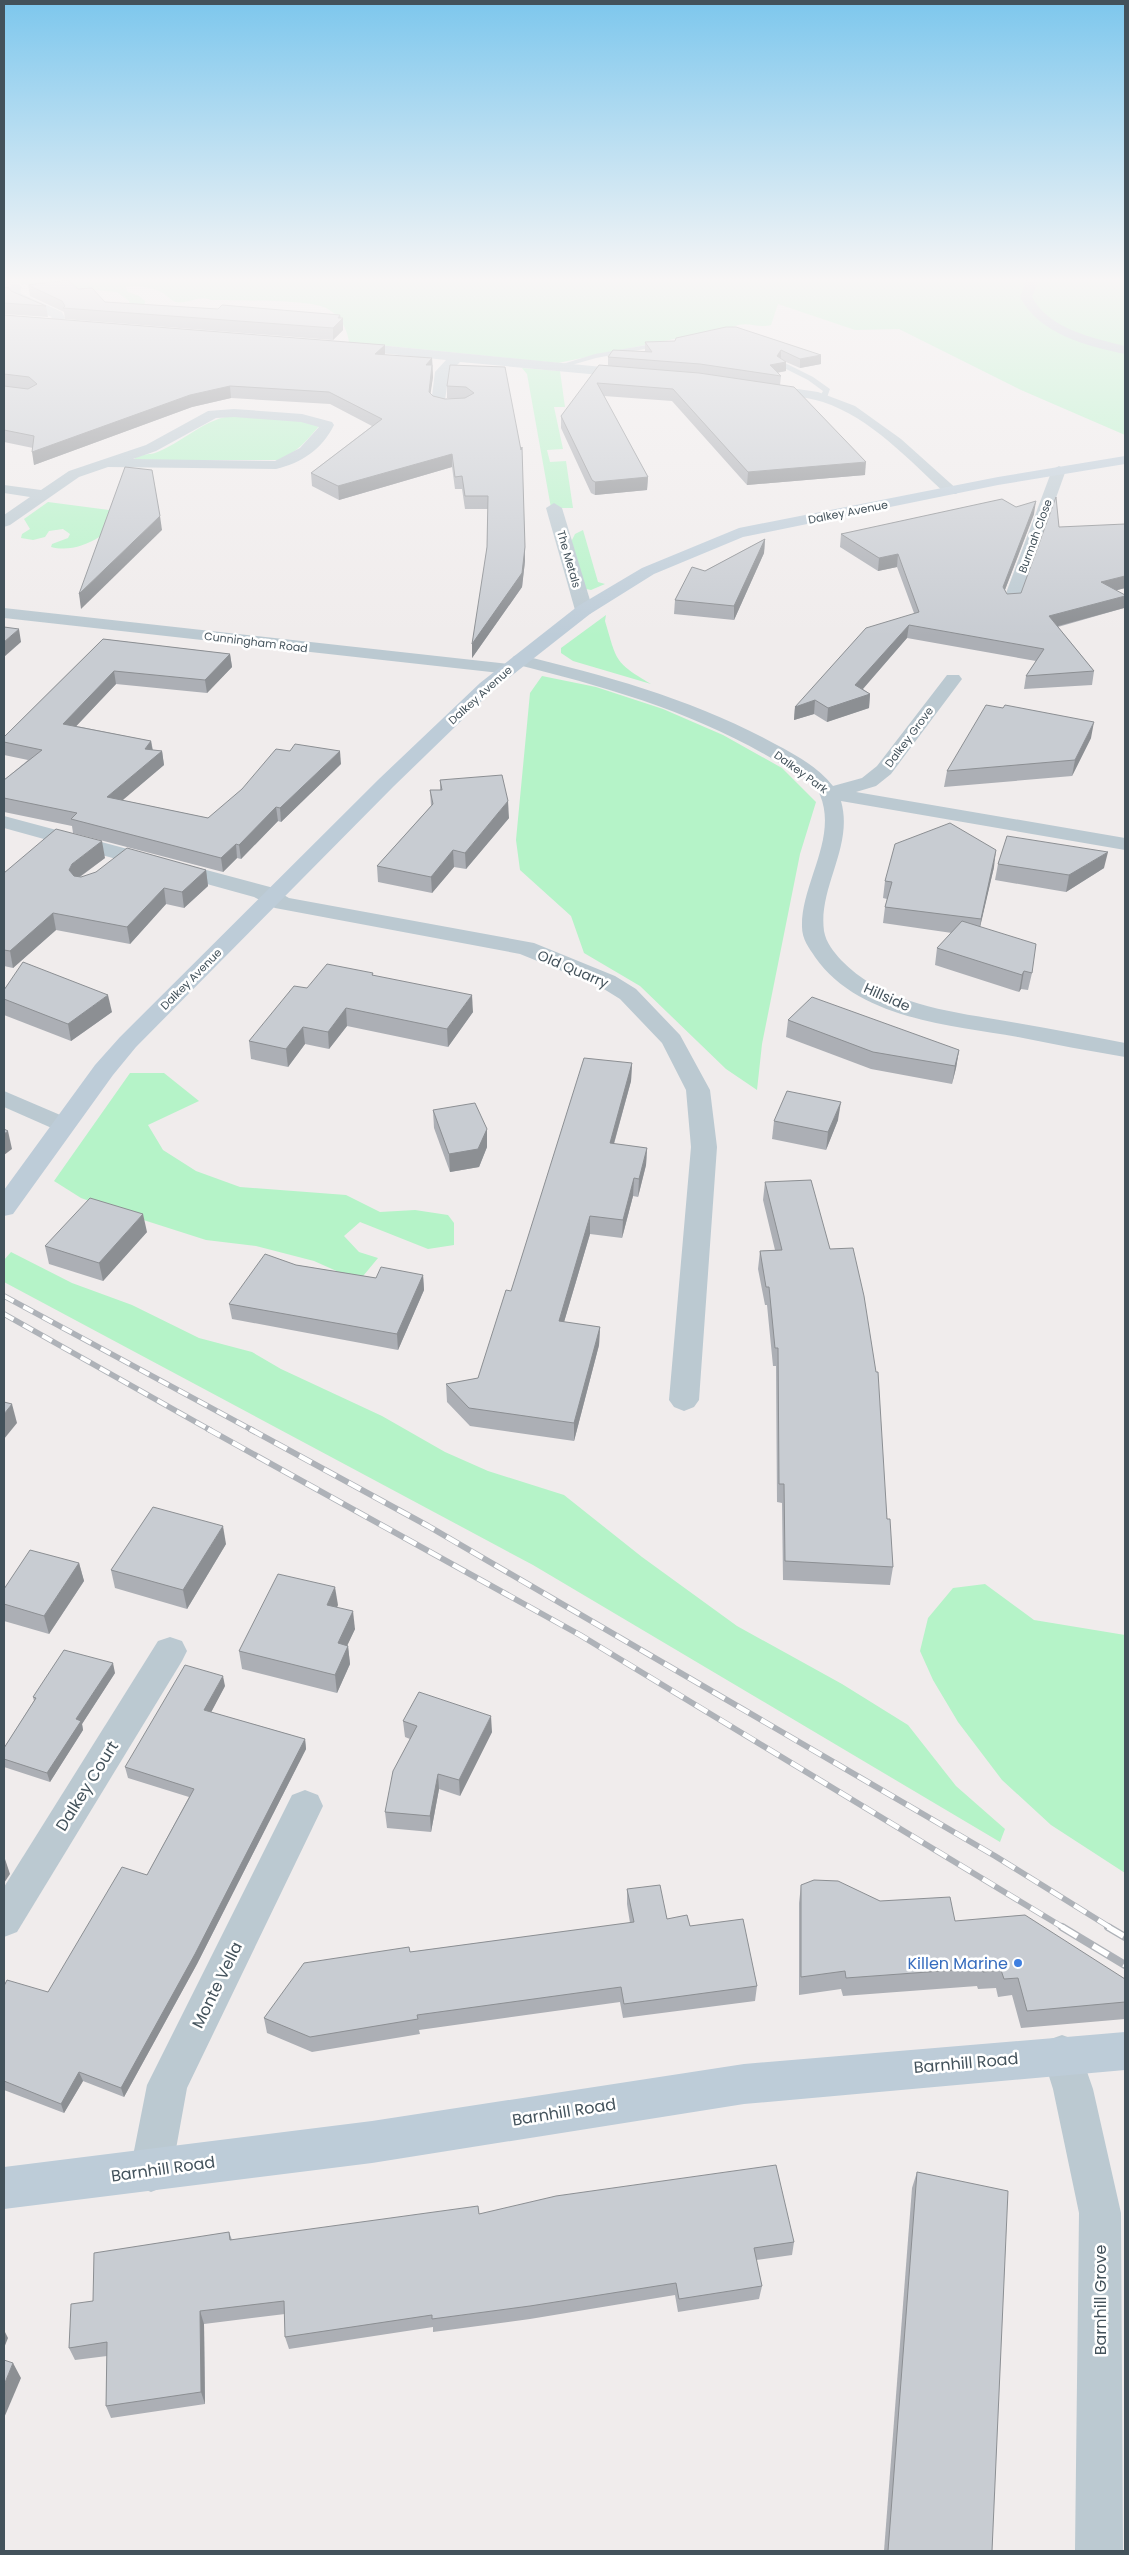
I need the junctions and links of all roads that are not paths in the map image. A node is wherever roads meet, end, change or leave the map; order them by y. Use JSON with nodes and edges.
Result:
{"nodes":[{"id":1,"x":439,"y":397,"type":"edge"},
{"id":2,"x":818,"y":397,"type":"edge"},
{"id":3,"x":823,"y":398,"type":"joint"},
{"id":4,"x":466,"y":405,"type":"edge"},
{"id":5,"x":1125,"y":460,"type":"edge"},
{"id":6,"x":106,"y":463,"type":"junction"},
{"id":7,"x":1059,"y":470,"type":"junction"},
{"id":8,"x":4,"y":489,"type":"edge"},
{"id":9,"x":952,"y":491,"type":"junction"},
{"id":10,"x":43,"y":495,"type":"junction"},
{"id":11,"x":554,"y":508,"type":"dead end"},
{"id":12,"x":4,"y":522,"type":"edge"},
{"id":13,"x":1011,"y":602,"type":"edge"},
{"id":14,"x":584,"y":610,"type":"junction"},
{"id":15,"x":4,"y":613,"type":"edge"},
{"id":16,"x":514,"y":664,"type":"junction"},
{"id":17,"x":953,"y":679,"type":"dead end"},
{"id":18,"x":829,"y":793,"type":"junction"},
{"id":19,"x":4,"y":822,"type":"edge"},
{"id":20,"x":1125,"y":844,"type":"edge"},
{"id":21,"x":126,"y":855,"type":"junction"},
{"id":22,"x":106,"y":870,"type":"edge"},
{"id":23,"x":272,"y":897,"type":"junction"},
{"id":24,"x":1125,"y":1050,"type":"edge"},
{"id":25,"x":4,"y":1098,"type":"edge"},
{"id":26,"x":63,"y":1125,"type":"junction"},
{"id":27,"x":4,"y":1208,"type":"edge"},
{"id":28,"x":684,"y":1400,"type":"dead end"},
{"id":29,"x":170,"y":1651,"type":"dead end"},
{"id":30,"x":305,"y":1806,"type":"dead end"},
{"id":31,"x":4,"y":1920,"type":"edge"},
{"id":32,"x":1125,"y":2051,"type":"edge"},
{"id":33,"x":1062,"y":2054,"type":"junction"},
{"id":34,"x":151,"y":2171,"type":"junction"},
{"id":35,"x":4,"y":2188,"type":"edge"},
{"id":36,"x":1099,"y":2551,"type":"edge"}],
"edges":[{"from":1,"to":4,"type":"street"},
{"from":2,"to":3,"type":"street"},
{"from":3,"to":9,"type":"street"},
{"from":5,"to":7,"type":"street","name":"Dalkey Avenue"},
{"from":6,"to":6,"type":"street"},
{"from":6,"to":10,"type":"street"},
{"from":7,"to":9,"type":"street","name":"Dalkey Avenue"},
{"from":7,"to":13,"type":"street","name":"Burmah Close"},
{"from":8,"to":10,"type":"street"},
{"from":9,"to":14,"type":"street","name":"Dalkey Avenue"},
{"from":10,"to":12,"type":"street"},
{"from":11,"to":14,"type":"street","name":"The Metals"},
{"from":14,"to":16,"type":"street","name":"Dalkey Avenue"},
{"from":15,"to":16,"type":"street","name":"Cunningham Road"},
{"from":16,"to":18,"type":"street","name":"Dalkey Park"},
{"from":16,"to":23,"type":"street","name":"Dalkey Avenue"},
{"from":17,"to":18,"type":"street","name":"Dalkey Grove"},
{"from":18,"to":20,"type":"street","name":"Dalkey Park"},
{"from":18,"to":24,"type":"street","name":"Hillside"},
{"from":19,"to":21,"type":"street","name":"Old Quarry"},
{"from":21,"to":22,"type":"street"},
{"from":21,"to":23,"type":"street","name":"Old Quarry"},
{"from":23,"to":26,"type":"street","name":"Dalkey Avenue"},
{"from":23,"to":28,"type":"street","name":"Old Quarry"},
{"from":25,"to":26,"type":"street"},
{"from":26,"to":27,"type":"street","name":"Dalkey Avenue"},
{"from":29,"to":31,"type":"street","name":"Dalkey Court"},
{"from":30,"to":34,"type":"street","name":"Monte Vella"},
{"from":32,"to":33,"type":"street","name":"Barnhill Road"},
{"from":33,"to":34,"type":"street","name":"Barnhill Road"},
{"from":33,"to":36,"type":"street","name":"Barnhill Grove"},
{"from":34,"to":35,"type":"street","name":"Barnhill Road"}]}
